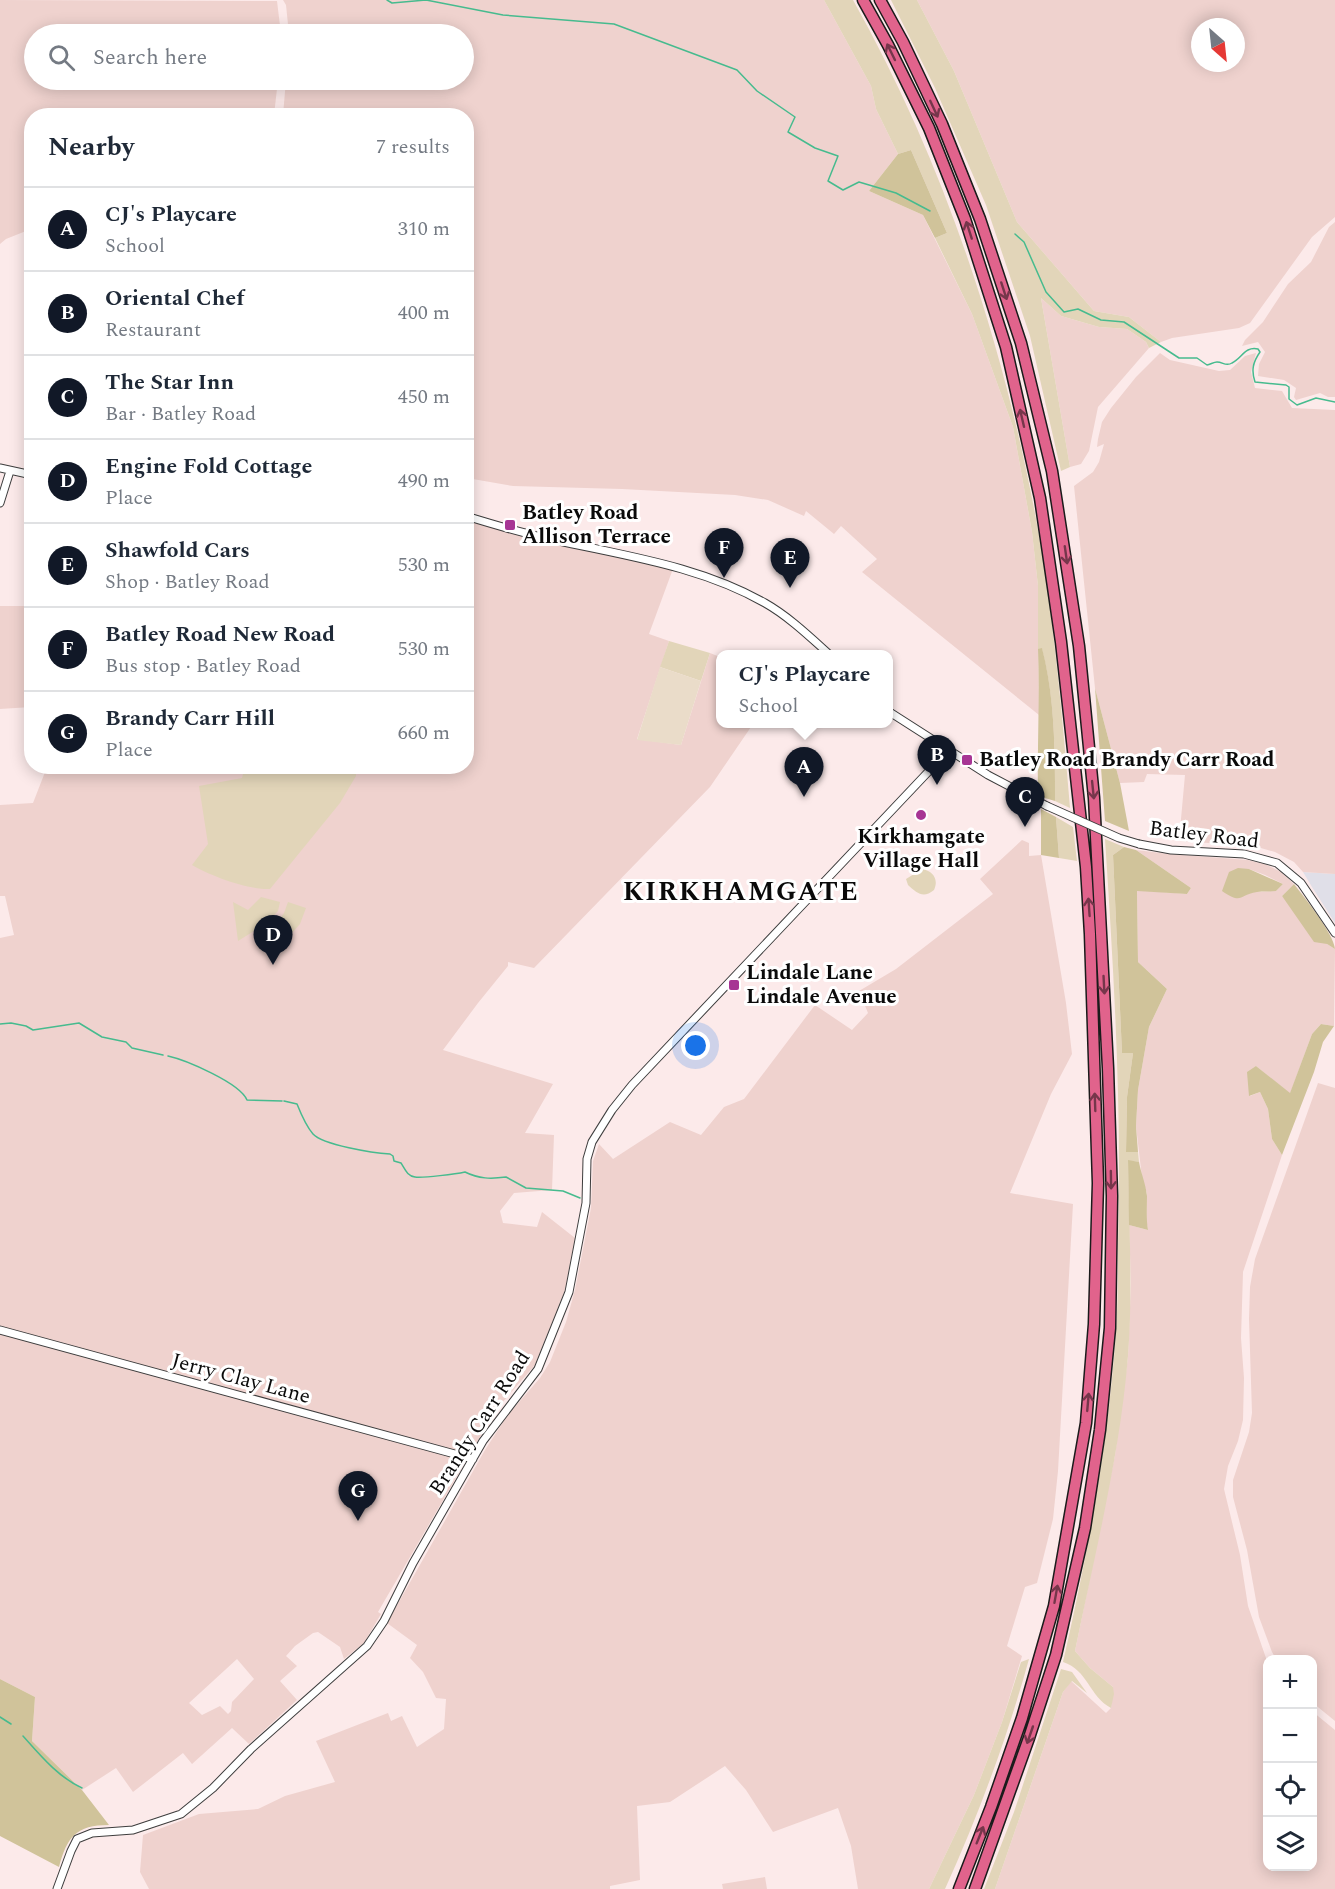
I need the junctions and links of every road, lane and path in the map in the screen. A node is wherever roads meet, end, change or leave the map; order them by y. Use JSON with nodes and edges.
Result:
{"nodes":[{"id":1,"x":862,"y":0,"type":"edge"},
{"id":2,"x":880,"y":0,"type":"edge"},
{"id":3,"x":0,"y":468,"type":"edge"},
{"id":4,"x":10,"y":471,"type":"junction"},
{"id":5,"x":24,"y":474,"type":"edge"},
{"id":6,"x":0,"y":503,"type":"edge"},
{"id":7,"x":474,"y":518,"type":"edge"},
{"id":8,"x":824,"y":650,"type":"edge"},
{"id":9,"x":893,"y":714,"type":"edge"},
{"id":10,"x":944,"y":747,"type":"junction"},
{"id":11,"x":1335,"y":933,"type":"edge"},
{"id":12,"x":0,"y":1330,"type":"edge"},
{"id":13,"x":473,"y":1459,"type":"junction"},
{"id":14,"x":57,"y":1889,"type":"edge"},
{"id":15,"x":959,"y":1889,"type":"edge"},
{"id":16,"x":975,"y":1889,"type":"edge"}],
"edges":[{"from":15,"to":1,"type":"highway","one_way":true},
{"from":2,"to":16,"type":"highway","one_way":true},
{"from":3,"to":4,"type":"street"},
{"from":4,"to":5,"type":"street"},
{"from":4,"to":6,"type":"street"},
{"from":7,"to":8,"type":"street"},
{"from":9,"to":10,"type":"street","name":"Batley Road"},
{"from":10,"to":11,"type":"street","name":"Batley Road","bridge":true},
{"from":10,"to":13,"type":"street","name":"Brandy Carr Road"},
{"from":12,"to":13,"type":"street","name":"Jerry Clay Lane"},
{"from":13,"to":14,"type":"street","name":"Brandy Carr Road"}]}
